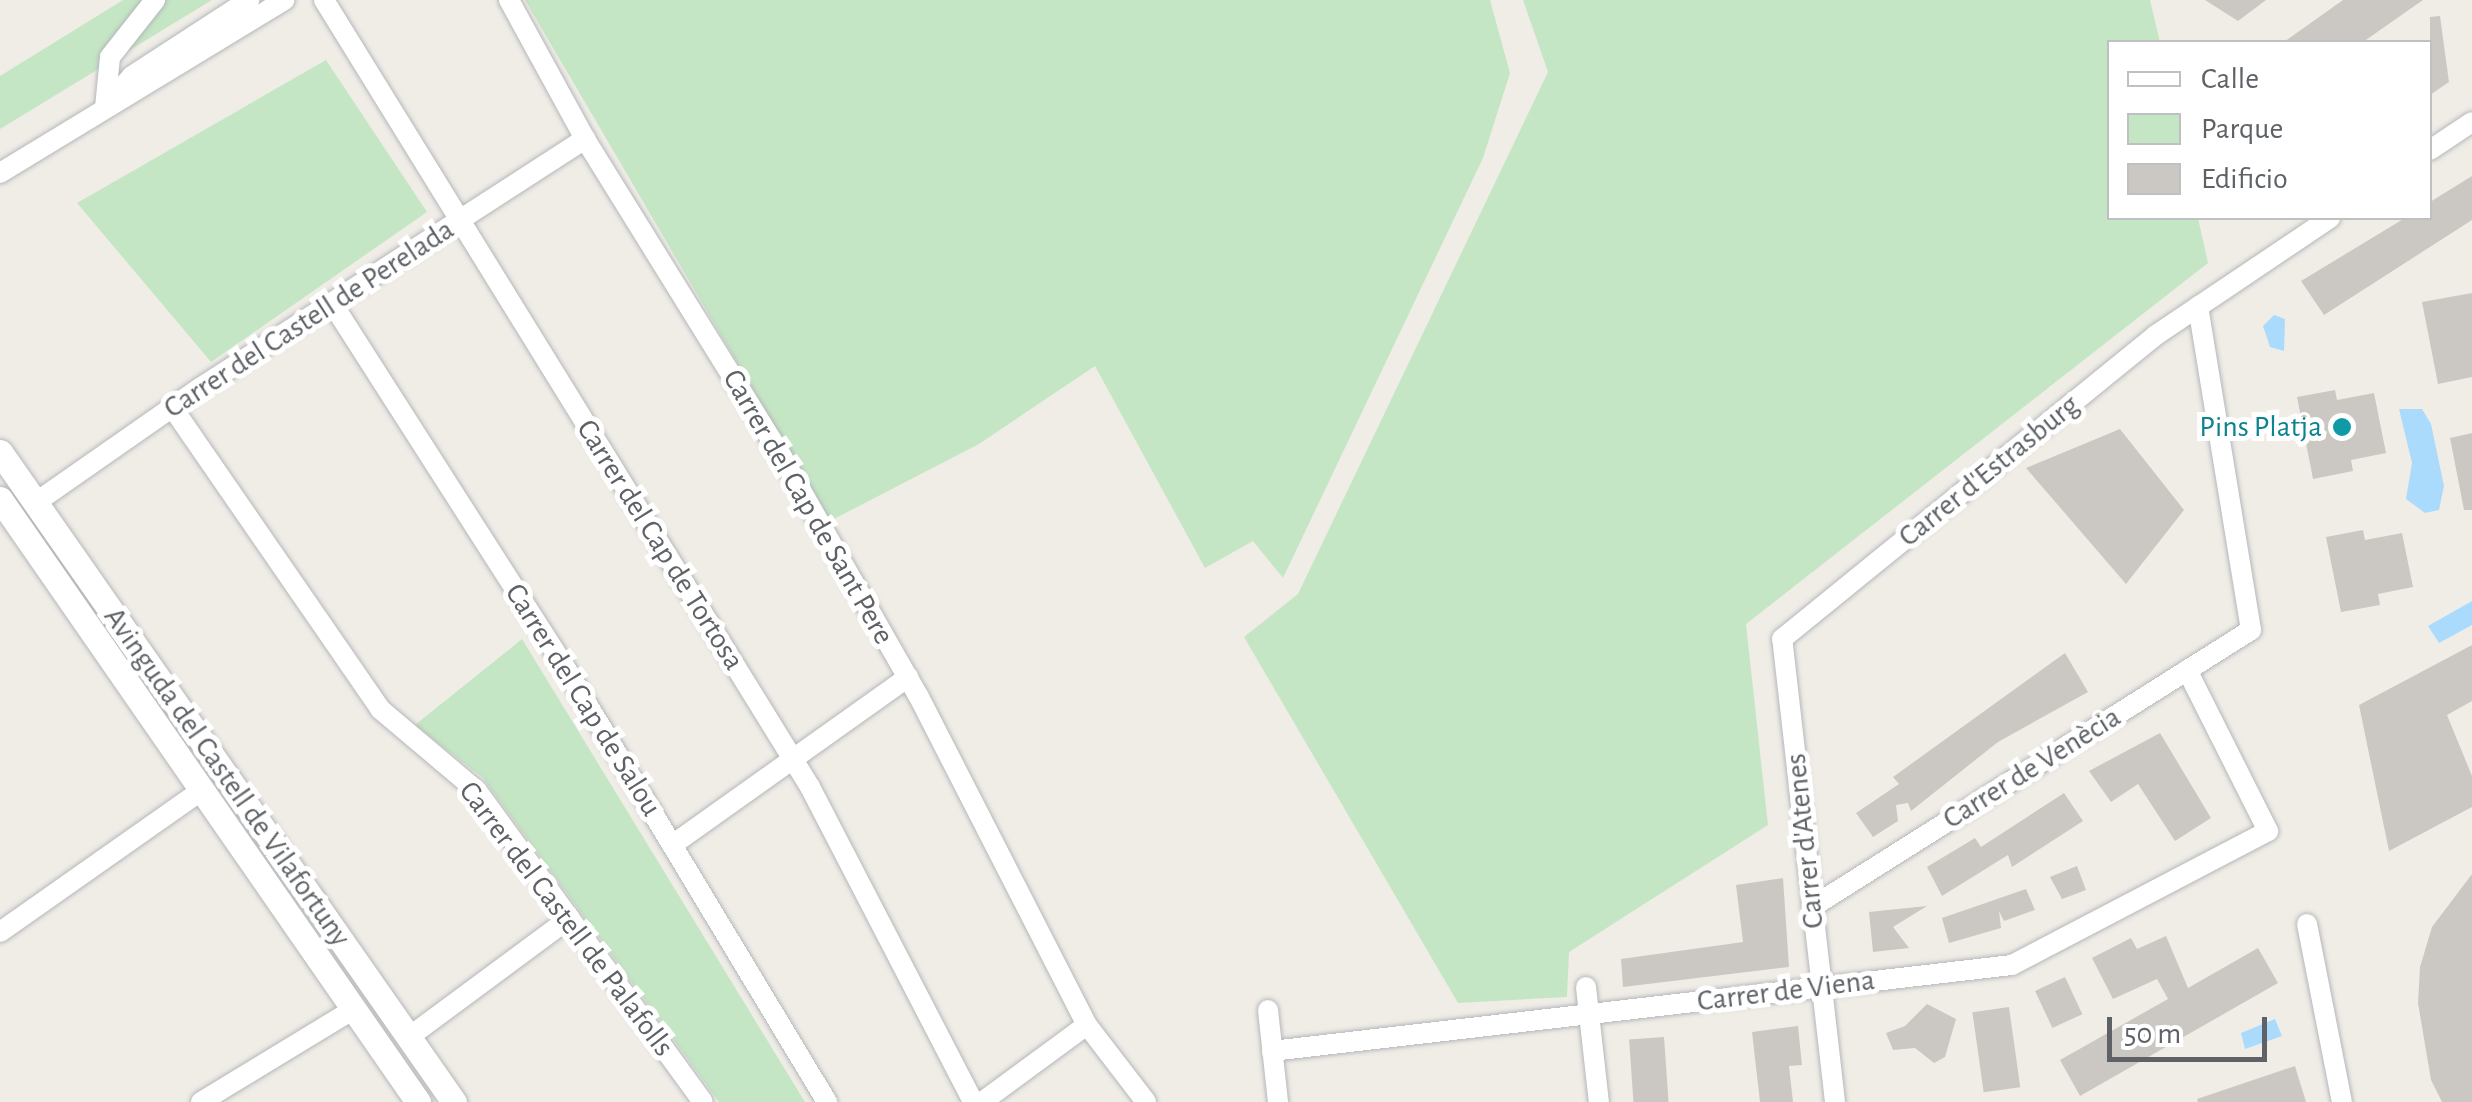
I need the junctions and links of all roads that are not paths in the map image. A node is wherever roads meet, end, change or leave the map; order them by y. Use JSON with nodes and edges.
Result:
{"nodes":[{"id":1,"x":155,"y":0,"type":"edge"},
{"id":2,"x":247,"y":0,"type":"edge"},
{"id":3,"x":284,"y":0,"type":"edge"},
{"id":4,"x":324,"y":0,"type":"edge"},
{"id":5,"x":509,"y":0,"type":"edge"},
{"id":6,"x":168,"y":76,"type":"junction"},
{"id":7,"x":104,"y":108,"type":"junction"},
{"id":8,"x":2472,"y":122,"type":"edge"},
{"id":9,"x":585,"y":139,"type":"junction"},
{"id":10,"x":2432,"y":149,"type":"edge"},
{"id":11,"x":0,"y":173,"type":"edge"},
{"id":12,"x":2327,"y":220,"type":"edge"},
{"id":13,"x":460,"y":222,"type":"junction"},
{"id":14,"x":332,"y":303,"type":"junction"},
{"id":15,"x":2198,"y":306,"type":"junction"},
{"id":16,"x":172,"y":407,"type":"junction"},
{"id":17,"x":0,"y":452,"type":"edge"},
{"id":18,"x":0,"y":499,"type":"edge"},
{"id":19,"x":36,"y":503,"type":"junction"},
{"id":20,"x":1782,"y":639,"type":"joint"},
{"id":21,"x":2187,"y":670,"type":"junction"},
{"id":22,"x":908,"y":677,"type":"junction"},
{"id":23,"x":792,"y":760,"type":"junction"},
{"id":24,"x":199,"y":792,"type":"junction"},
{"id":25,"x":672,"y":845,"type":"junction"},
{"id":26,"x":1812,"y":907,"type":"junction"},
{"id":27,"x":570,"y":918,"type":"junction"},
{"id":28,"x":2307,"y":924,"type":"dead end"},
{"id":29,"x":0,"y":932,"type":"edge"},
{"id":30,"x":1586,"y":987,"type":"dead end"},
{"id":31,"x":1821,"y":987,"type":"junction"},
{"id":32,"x":354,"y":1009,"type":"junction"},
{"id":33,"x":1268,"y":1010,"type":"dead end"},
{"id":34,"x":1589,"y":1015,"type":"junction"},
{"id":35,"x":1087,"y":1024,"type":"junction"},
{"id":36,"x":409,"y":1038,"type":"junction"},
{"id":37,"x":1272,"y":1051,"type":"junction"},
{"id":38,"x":200,"y":1102,"type":"edge"},
{"id":39,"x":418,"y":1102,"type":"edge"},
{"id":40,"x":454,"y":1102,"type":"edge"},
{"id":41,"x":703,"y":1102,"type":"edge"},
{"id":42,"x":827,"y":1102,"type":"edge"},
{"id":43,"x":974,"y":1102,"type":"edge"},
{"id":44,"x":982,"y":1102,"type":"edge"},
{"id":45,"x":1146,"y":1102,"type":"edge"},
{"id":46,"x":1278,"y":1102,"type":"edge"},
{"id":47,"x":1599,"y":1102,"type":"edge"},
{"id":48,"x":1834,"y":1102,"type":"edge"},
{"id":49,"x":2342,"y":1102,"type":"edge"}],
"edges":[{"from":1,"to":7,"type":"street"},
{"from":2,"to":6,"type":"street"},
{"from":2,"to":7,"type":"street"},
{"from":3,"to":6,"type":"street"},
{"from":4,"to":13,"type":"street","name":"Carrer del Cap de Tortosa"},
{"from":5,"to":9,"type":"street","name":"Carrer del Cap de Sant Pere"},
{"from":6,"to":7,"type":"street"},
{"from":7,"to":11,"type":"street"},
{"from":8,"to":10,"type":"street"},
{"from":9,"to":13,"type":"street","name":"Carrer del Castell de Perelada"},
{"from":9,"to":22,"type":"street","name":"Carrer del Cap de Sant Pere"},
{"from":12,"to":15,"type":"street","name":"Carrer d'Estrasburg"},
{"from":13,"to":14,"type":"street","name":"Carrer del Castell de Perelada"},
{"from":13,"to":23,"type":"street","name":"Carrer del Cap de Tortosa"},
{"from":14,"to":16,"type":"street","name":"Carrer del Castell de Perelada"},
{"from":14,"to":25,"type":"street","name":"Carrer del Cap de Salou"},
{"from":15,"to":20,"type":"street","name":"Carrer d'Estrasburg"},
{"from":15,"to":21,"type":"street","name":"Carrer de Venècia"},
{"from":16,"to":19,"type":"street","name":"Carrer del Castell de Perelada"},
{"from":16,"to":27,"type":"street","name":"Carrer del Castell de Palafolls"},
{"from":17,"to":19,"type":"street","name":"Avinguda del Castell de Vilafortuny"},
{"from":18,"to":24,"type":"street","name":"Avinguda del Castell de Vilafortuny"},
{"from":19,"to":36,"type":"street","name":"Avinguda del Castell de Vilafortuny"},
{"from":20,"to":26,"type":"street","name":"Carrer d'Atenes"},
{"from":21,"to":26,"type":"street","name":"Carrer de Venècia"},
{"from":21,"to":31,"type":"street","name":"Carrer de Viena"},
{"from":22,"to":23,"type":"street"},
{"from":22,"to":35,"type":"street","name":"Carrer del Cap de Sant Pere"},
{"from":23,"to":25,"type":"street"},
{"from":23,"to":43,"type":"street","name":"Carrer del Cap de Tortosa"},
{"from":24,"to":29,"type":"street"},
{"from":24,"to":32,"type":"street","name":"Avinguda del Castell de Vilafortuny"},
{"from":25,"to":42,"type":"street","name":"Carrer del Cap de Salou"},
{"from":26,"to":31,"type":"street","name":"Carrer d'Atenes"},
{"from":27,"to":36,"type":"street"},
{"from":27,"to":41,"type":"street","name":"Carrer del Castell de Palafolls"},
{"from":28,"to":49,"type":"street"},
{"from":30,"to":34,"type":"street"},
{"from":31,"to":34,"type":"street","name":"Carrer de Viena"},
{"from":31,"to":48,"type":"street","name":"Carrer d'Atenes"},
{"from":32,"to":38,"type":"street"},
{"from":32,"to":39,"type":"street","name":"Avinguda del Castell de Vilafortuny"},
{"from":33,"to":37,"type":"street"},
{"from":34,"to":37,"type":"street","name":"Carrer de Viena"},
{"from":34,"to":47,"type":"street"},
{"from":35,"to":44,"type":"street"},
{"from":35,"to":45,"type":"street","name":"Carrer del Cap de Sant Pere"},
{"from":36,"to":40,"type":"street","name":"Avinguda del Castell de Vilafortuny"},
{"from":37,"to":46,"type":"street"}]}
